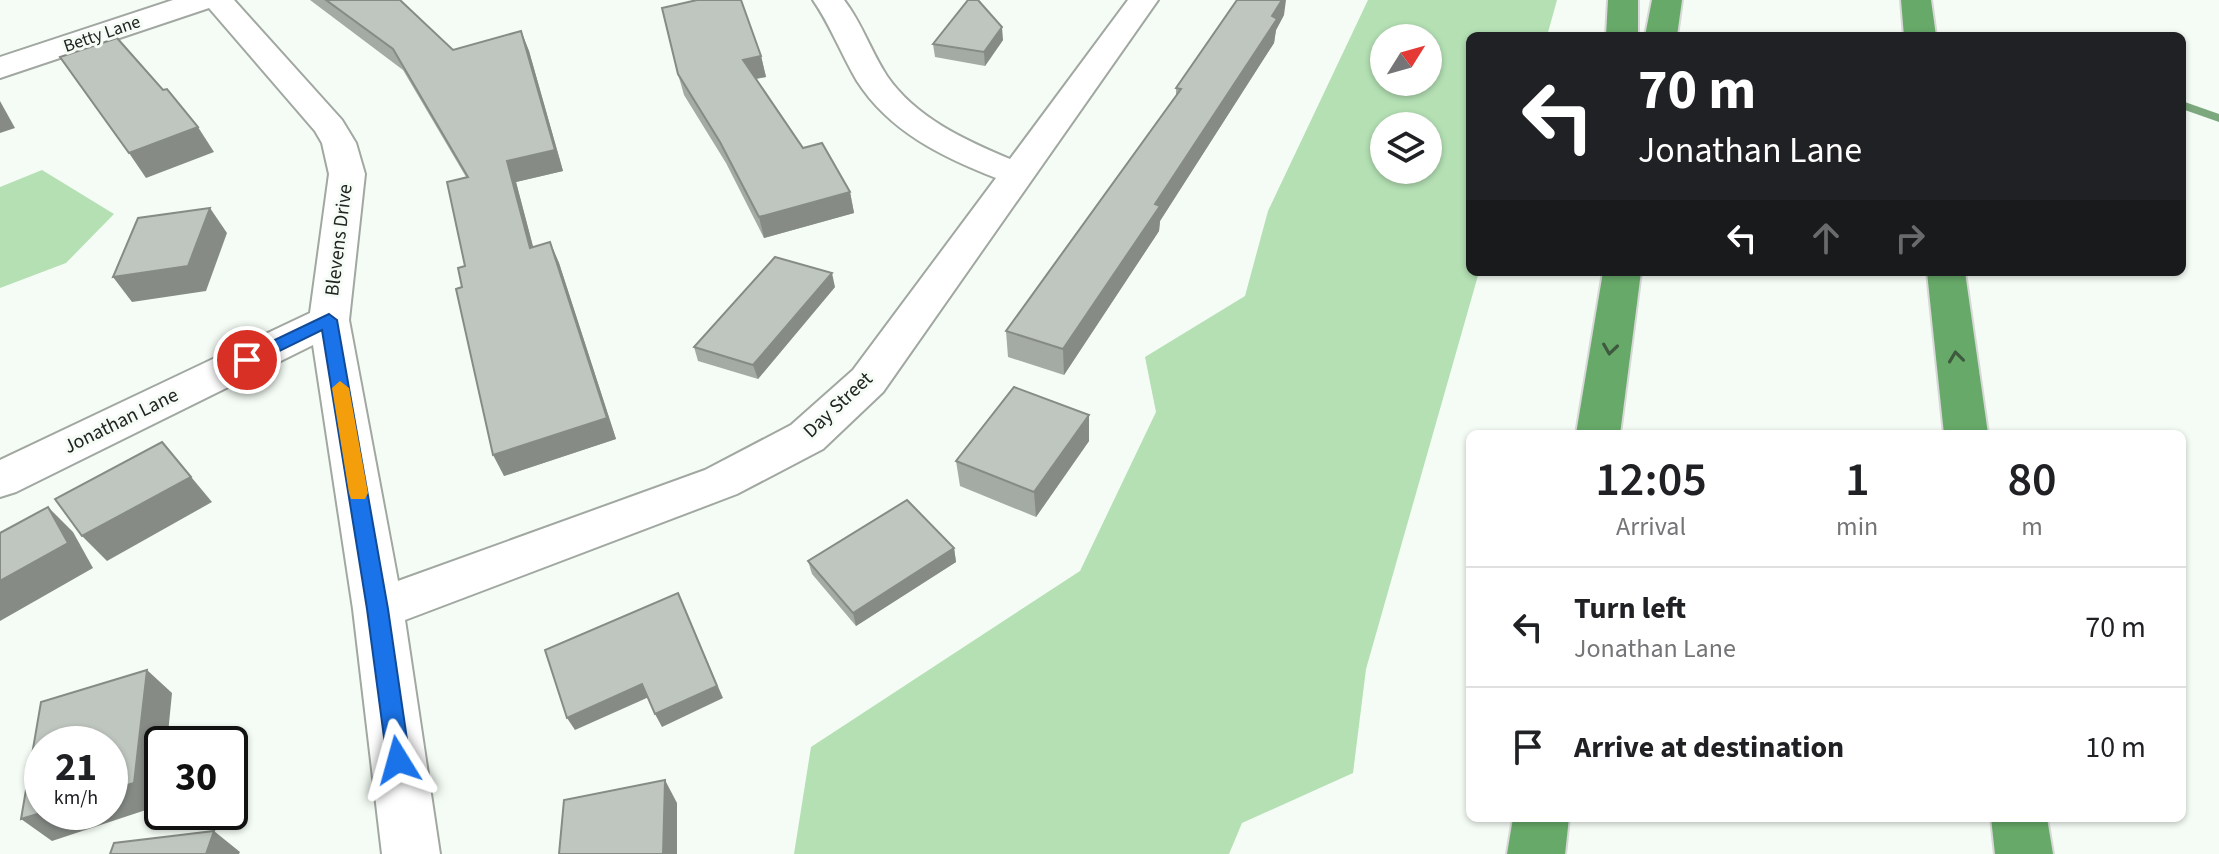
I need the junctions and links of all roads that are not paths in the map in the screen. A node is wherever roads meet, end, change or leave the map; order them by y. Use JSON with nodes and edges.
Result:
{"nodes":[{"id":1,"x":203,"y":0,"type":"edge"},
{"id":2,"x":218,"y":0,"type":"edge"},
{"id":3,"x":828,"y":0,"type":"edge"},
{"id":4,"x":1143,"y":0,"type":"edge"},
{"id":5,"x":1623,"y":0,"type":"edge"},
{"id":6,"x":1667,"y":0,"type":"edge"},
{"id":7,"x":1916,"y":0,"type":"edge"},
{"id":8,"x":1622,"y":32,"type":"edge"},
{"id":9,"x":1662,"y":32,"type":"edge"},
{"id":10,"x":1920,"y":32,"type":"edge"},
{"id":11,"x":0,"y":68,"type":"edge"},
{"id":12,"x":1019,"y":175,"type":"junction"},
{"id":13,"x":1621,"y":276,"type":"edge"},
{"id":14,"x":1946,"y":276,"type":"edge"},
{"id":15,"x":329,"y":320,"type":"junction"},
{"id":16,"x":1599,"y":430,"type":"edge"},
{"id":17,"x":1966,"y":430,"type":"edge"},
{"id":18,"x":0,"y":480,"type":"edge"},
{"id":19,"x":378,"y":609,"type":"junction"},
{"id":20,"x":1540,"y":822,"type":"edge"},
{"id":21,"x":2020,"y":822,"type":"edge"},
{"id":22,"x":411,"y":854,"type":"edge"},
{"id":23,"x":1536,"y":854,"type":"edge"},
{"id":24,"x":2024,"y":854,"type":"edge"}],
"edges":[{"from":1,"to":11,"type":"street","name":"Betty Lane"},
{"from":2,"to":15,"type":"street","name":"Blevens Drive"},
{"from":3,"to":12,"type":"street"},
{"from":4,"to":12,"type":"street","name":"Day Street"},
{"from":5,"to":8,"type":"highway"},
{"from":6,"to":9,"type":"highway"},
{"from":7,"to":10,"type":"highway"},
{"from":12,"to":19,"type":"street","name":"Day Street"},
{"from":13,"to":16,"type":"highway","one_way":true},
{"from":17,"to":14,"type":"highway","one_way":true},
{"from":15,"to":18,"type":"street","name":"Jonathan Lane"},
{"from":15,"to":19,"type":"street","name":"Blevens Drive"},
{"from":19,"to":22,"type":"street","name":"Blevens Drive"},
{"from":20,"to":23,"type":"highway"},
{"from":21,"to":24,"type":"highway"}]}
